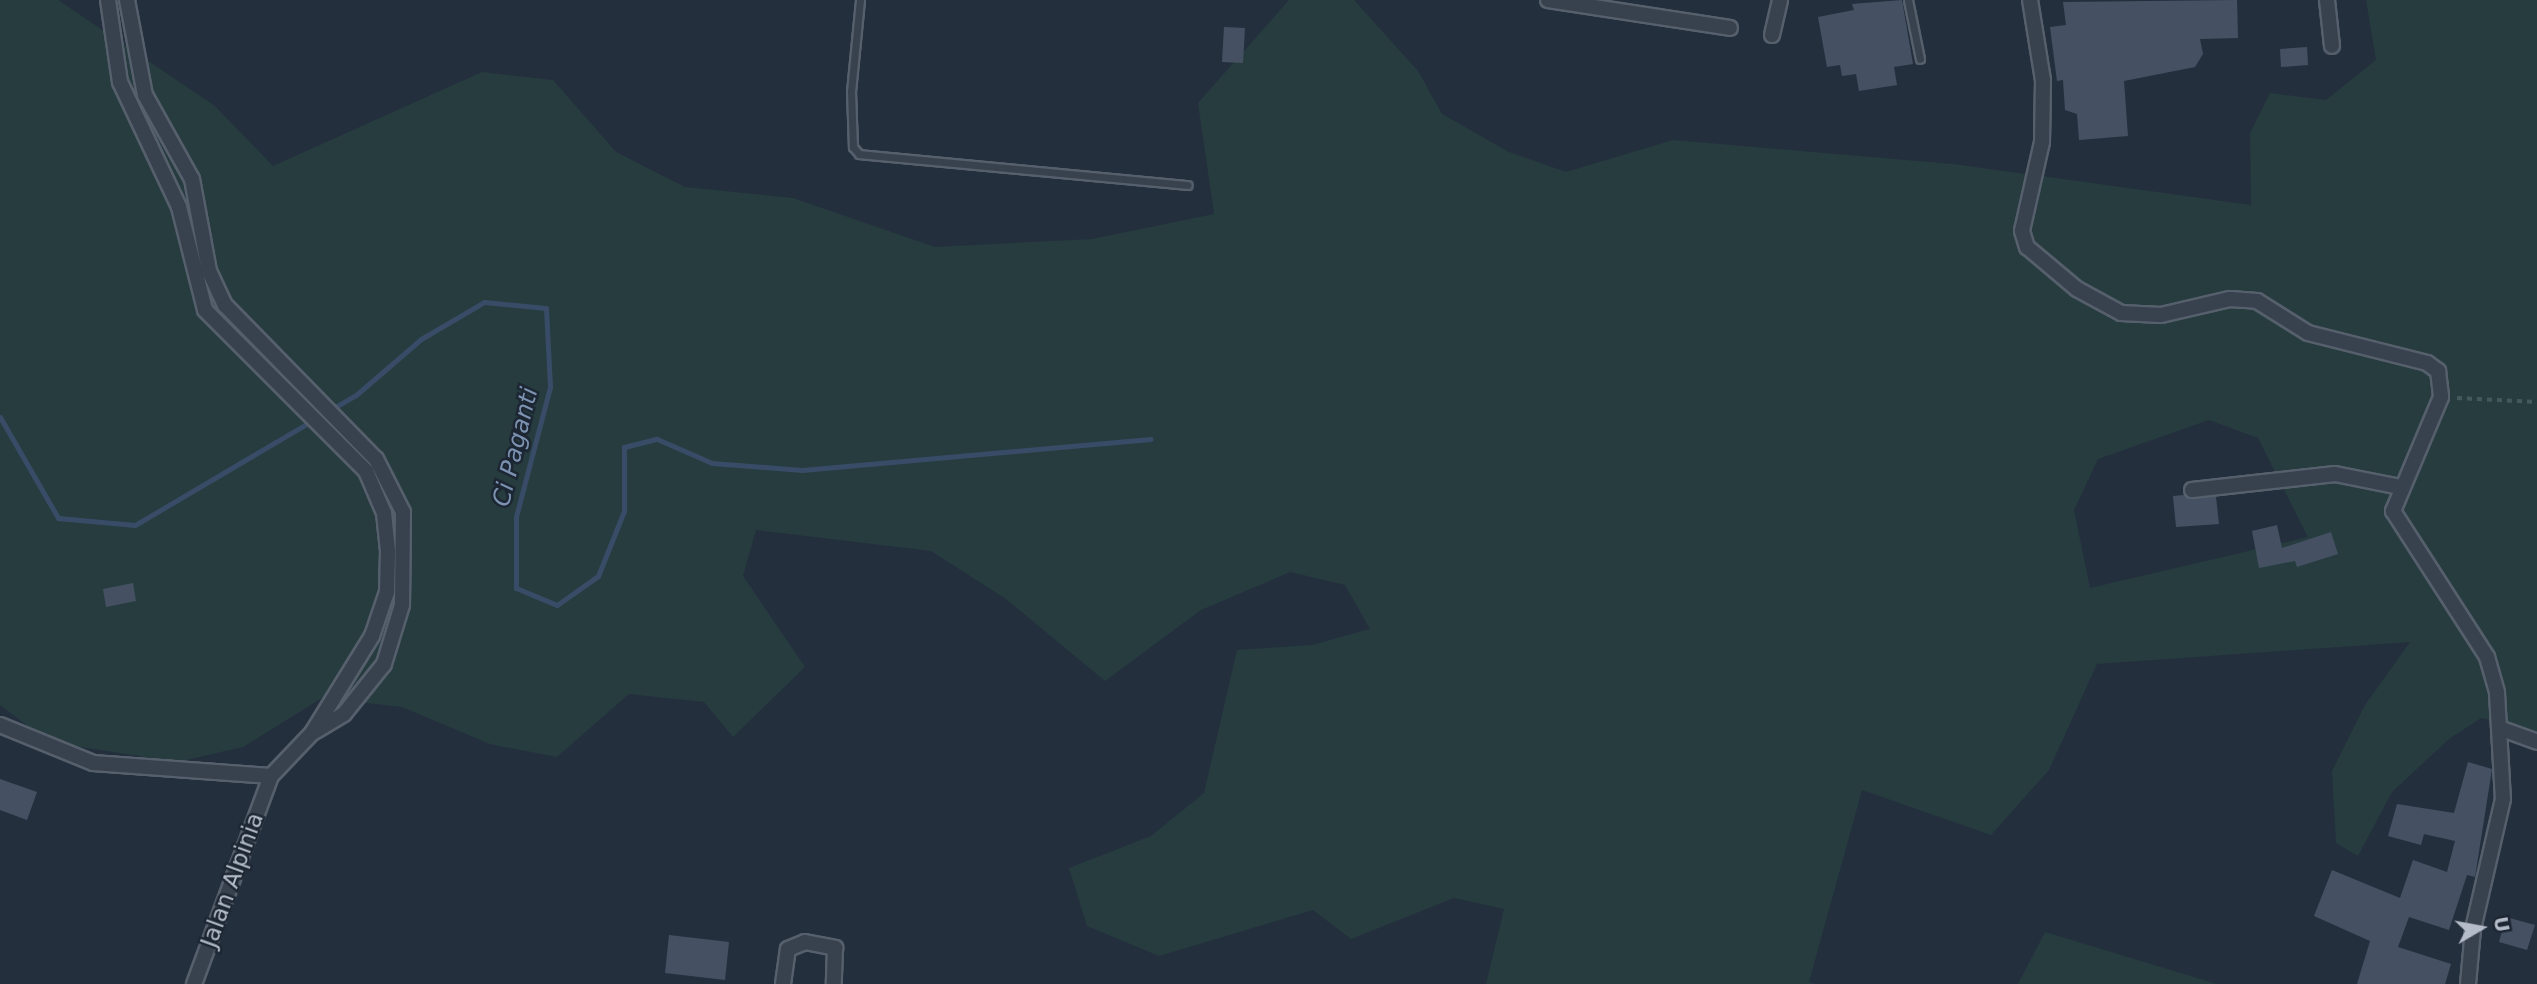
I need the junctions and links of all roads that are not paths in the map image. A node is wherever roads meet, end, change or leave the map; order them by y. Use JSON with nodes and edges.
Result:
{"nodes":[{"id":1,"x":108,"y":0,"type":"edge"},
{"id":2,"x":127,"y":0,"type":"edge"},
{"id":3,"x":860,"y":0,"type":"edge"},
{"id":4,"x":1548,"y":0,"type":"edge"},
{"id":5,"x":1780,"y":0,"type":"edge"},
{"id":6,"x":1908,"y":0,"type":"edge"},
{"id":7,"x":2030,"y":0,"type":"edge"},
{"id":8,"x":2327,"y":0,"type":"edge"},
{"id":9,"x":1730,"y":28,"type":"dead end"},
{"id":10,"x":1772,"y":35,"type":"dead end"},
{"id":11,"x":2332,"y":46,"type":"dead end"},
{"id":12,"x":1920,"y":59,"type":"dead end"},
{"id":13,"x":1188,"y":185,"type":"dead end"},
{"id":14,"x":2400,"y":487,"type":"junction"},
{"id":15,"x":2192,"y":490,"type":"dead end"},
{"id":16,"x":0,"y":725,"type":"edge"},
{"id":17,"x":2502,"y":729,"type":"junction"},
{"id":18,"x":312,"y":733,"type":"junction"},
{"id":19,"x":2537,"y":741,"type":"edge"},
{"id":20,"x":271,"y":776,"type":"junction"},
{"id":21,"x":194,"y":984,"type":"edge"},
{"id":22,"x":783,"y":984,"type":"edge"},
{"id":23,"x":834,"y":984,"type":"edge"},
{"id":24,"x":2468,"y":984,"type":"edge"}],
"edges":[{"from":1,"to":18,"type":"street"},
{"from":2,"to":18,"type":"street"},
{"from":3,"to":13,"type":"lane"},
{"from":4,"to":9,"type":"street"},
{"from":5,"to":10,"type":"street"},
{"from":6,"to":12,"type":"lane"},
{"from":7,"to":14,"type":"street"},
{"from":8,"to":11,"type":"street"},
{"from":14,"to":15,"type":"street"},
{"from":14,"to":17,"type":"street"},
{"from":16,"to":20,"type":"street"},
{"from":17,"to":19,"type":"street"},
{"from":17,"to":24,"type":"street"},
{"from":18,"to":20,"type":"street"},
{"from":20,"to":21,"type":"street","name":"Jalan Alpinia"},
{"from":22,"to":23,"type":"street"}]}
